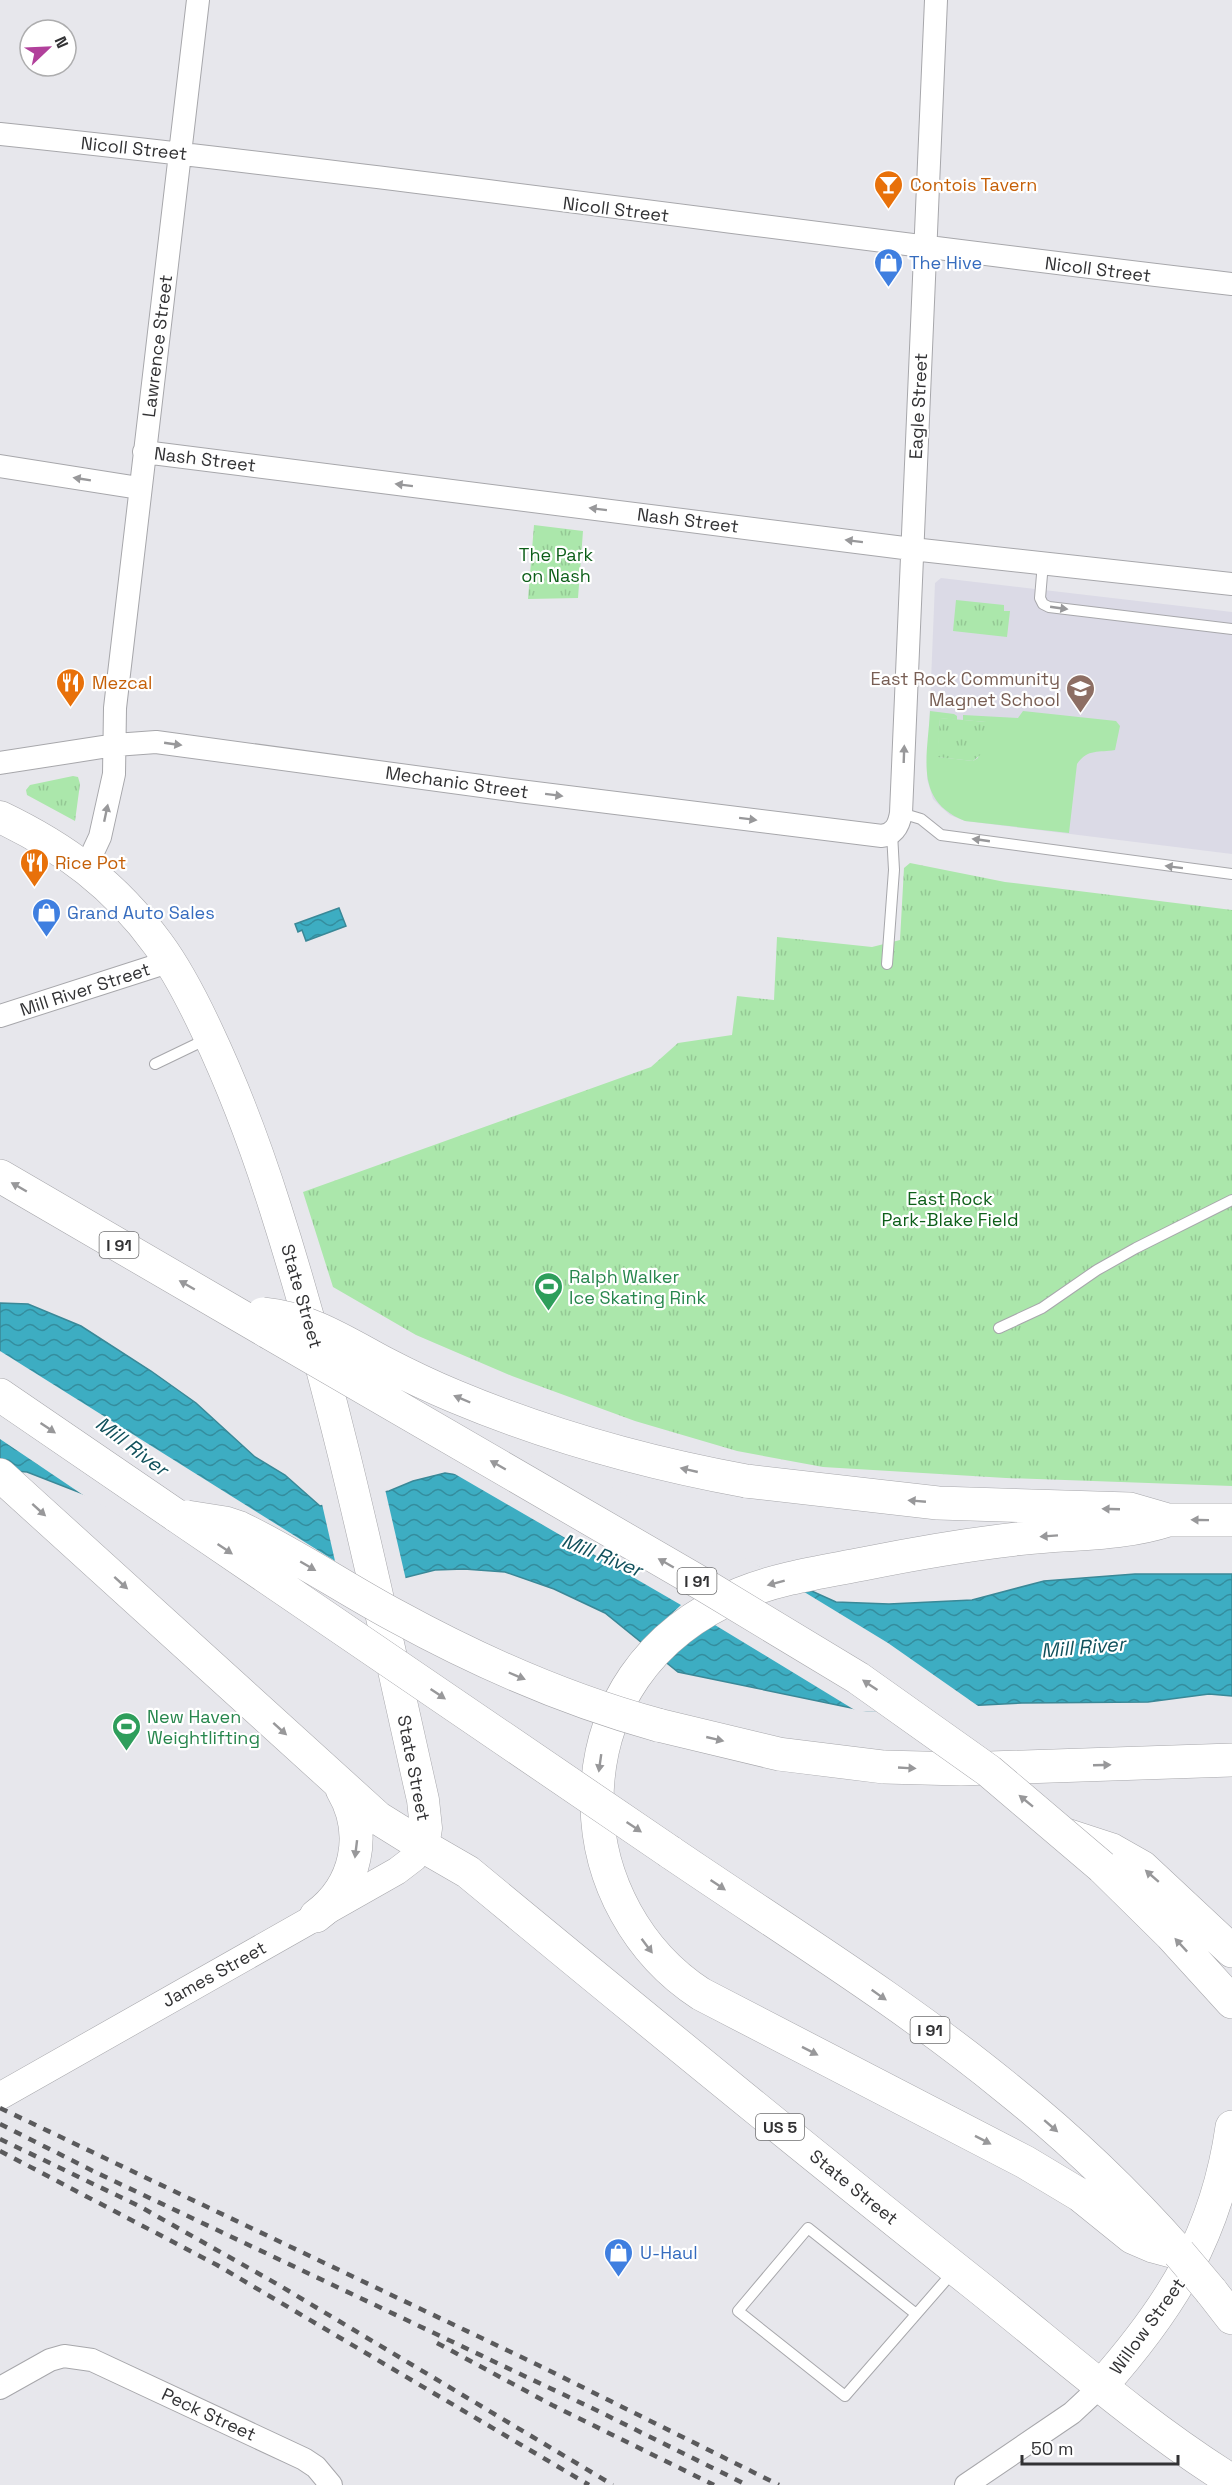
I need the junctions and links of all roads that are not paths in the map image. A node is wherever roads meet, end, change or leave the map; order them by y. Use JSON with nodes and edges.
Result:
{"nodes":[{"id":1,"x":198,"y":0,"type":"edge"},
{"id":2,"x":936,"y":0,"type":"edge"},
{"id":3,"x":0,"y":134,"type":"edge"},
{"id":4,"x":180,"y":153,"type":"junction"},
{"id":5,"x":925,"y":248,"type":"junction"},
{"id":6,"x":1232,"y":284,"type":"edge"},
{"id":7,"x":144,"y":452,"type":"junction"},
{"id":8,"x":0,"y":466,"type":"edge"},
{"id":9,"x":140,"y":488,"type":"junction"},
{"id":10,"x":912,"y":549,"type":"junction"},
{"id":11,"x":1043,"y":563,"type":"junction"},
{"id":12,"x":1232,"y":584,"type":"edge"},
{"id":13,"x":1232,"y":629,"type":"edge"},
{"id":14,"x":115,"y":745,"type":"junction"},
{"id":15,"x":0,"y":763,"type":"edge"},
{"id":16,"x":0,"y":816,"type":"edge"},
{"id":17,"x":897,"y":823,"type":"junction"},
{"id":18,"x":86,"y":867,"type":"junction"},
{"id":19,"x":1232,"y":874,"type":"edge"},
{"id":20,"x":171,"y":961,"type":"junction"},
{"id":21,"x":887,"y":964,"type":"dead end"},
{"id":22,"x":0,"y":1016,"type":"edge"},
{"id":23,"x":210,"y":1038,"type":"junction"},
{"id":24,"x":155,"y":1064,"type":"dead end"},
{"id":25,"x":0,"y":1176,"type":"edge"},
{"id":26,"x":1232,"y":1200,"type":"edge"},
{"id":27,"x":256,"y":1320,"type":"junction"},
{"id":28,"x":999,"y":1328,"type":"dead end"},
{"id":29,"x":0,"y":1395,"type":"edge"},
{"id":30,"x":0,"y":1475,"type":"edge"},
{"id":31,"x":177,"y":1516,"type":"junction"},
{"id":32,"x":1168,"y":1520,"type":"junction"},
{"id":33,"x":1232,"y":1520,"type":"edge"},
{"id":34,"x":1232,"y":1760,"type":"edge"},
{"id":35,"x":332,"y":1776,"type":"junction"},
{"id":36,"x":423,"y":1846,"type":"junction"},
{"id":37,"x":1107,"y":1858,"type":"junction"},
{"id":38,"x":316,"y":1916,"type":"junction"},
{"id":39,"x":1229,"y":1948,"type":"edge"},
{"id":40,"x":1226,"y":1995,"type":"edge"},
{"id":41,"x":0,"y":2096,"type":"edge"},
{"id":42,"x":1232,"y":2127,"type":"edge"},
{"id":43,"x":1168,"y":2246,"type":"junction"},
{"id":44,"x":956,"y":2269,"type":"junction"},
{"id":45,"x":916,"y":2314,"type":"junction"},
{"id":46,"x":1232,"y":2318,"type":"edge"},
{"id":47,"x":1101,"y":2386,"type":"junction"},
{"id":48,"x":0,"y":2388,"type":"edge"},
{"id":49,"x":1232,"y":2481,"type":"edge"},
{"id":50,"x":332,"y":2485,"type":"edge"},
{"id":51,"x":966,"y":2485,"type":"edge"}],
"edges":[{"from":1,"to":4,"type":"street","name":"Lawrence Street"},
{"from":2,"to":5,"type":"street","name":"Eagle Street"},
{"from":3,"to":4,"type":"street","name":"Nicoll Street"},
{"from":4,"to":5,"type":"street","name":"Nicoll Street"},
{"from":4,"to":7,"type":"street","name":"Lawrence Street"},
{"from":5,"to":6,"type":"street","name":"Nicoll Street"},
{"from":5,"to":10,"type":"street","name":"Eagle Street"},
{"from":7,"to":9,"type":"street","name":"Lawrence Street"},
{"from":10,"to":7,"type":"street","name":"Nash Street","one_way":true},
{"from":9,"to":8,"type":"street","one_way":true},
{"from":9,"to":14,"type":"street","name":"Lawrence Street"},
{"from":10,"to":11,"type":"street","name":"Nash Street"},
{"from":17,"to":10,"type":"street","name":"Eagle Street","one_way":true},
{"from":11,"to":12,"type":"street","name":"Nash Street"},
{"from":11,"to":13,"type":"lane","one_way":true},
{"from":14,"to":15,"type":"street","name":"Mechanic Street"},
{"from":14,"to":17,"type":"street","name":"Mechanic Street","one_way":true},
{"from":18,"to":14,"type":"street","name":"Lawrence Street","one_way":true},
{"from":16,"to":18,"type":"main road","name":"State Street"},
{"from":19,"to":17,"type":"lane","one_way":true},
{"from":17,"to":21,"type":"lane"},
{"from":18,"to":20,"type":"main road","name":"State Street"},
{"from":20,"to":22,"type":"street","name":"Mill River Street"},
{"from":20,"to":23,"type":"main road","name":"State Street"},
{"from":23,"to":24,"type":"lane"},
{"from":23,"to":36,"type":"main road","name":"State Street"},
{"from":27,"to":25,"type":"main road","number":"I 91","one_way":true},
{"from":26,"to":28,"type":"lane"},
{"from":32,"to":27,"type":"main road","one_way":true,"bridge":true},
{"from":37,"to":27,"type":"main road","number":"I 91","one_way":true,"bridge":true},
{"from":29,"to":31,"type":"main road","number":"I 91","one_way":true},
{"from":30,"to":35,"type":"main road","one_way":true},
{"from":31,"to":34,"type":"main road","one_way":true,"bridge":true},
{"from":31,"to":43,"type":"main road","number":"I 91","one_way":true,"bridge":true},
{"from":33,"to":32,"type":"main road","one_way":true},
{"from":32,"to":43,"type":"main road","one_way":true},
{"from":35,"to":36,"type":"main road"},
{"from":35,"to":38,"type":"main road","one_way":true},
{"from":36,"to":38,"type":"street","name":"James Street"},
{"from":36,"to":44,"type":"main road","name":"State Street","number":"US 5"},
{"from":39,"to":37,"type":"main road","one_way":true},
{"from":40,"to":37,"type":"main road","number":"I 91","one_way":true},
{"from":38,"to":41,"type":"street","name":"James Street"},
{"from":42,"to":47,"type":"main road","name":"Willow Street"},
{"from":43,"to":46,"type":"main road","number":"I 91","bridge":true},
{"from":44,"to":45,"type":"lane"},
{"from":44,"to":47,"type":"main road","name":"State Street","number":"US 5"},
{"from":45,"to":45,"type":"lane"},
{"from":47,"to":49,"type":"main road","name":"State Street","number":"US 5"},
{"from":47,"to":51,"type":"street"},
{"from":48,"to":50,"type":"street","name":"Peck Street"}]}
